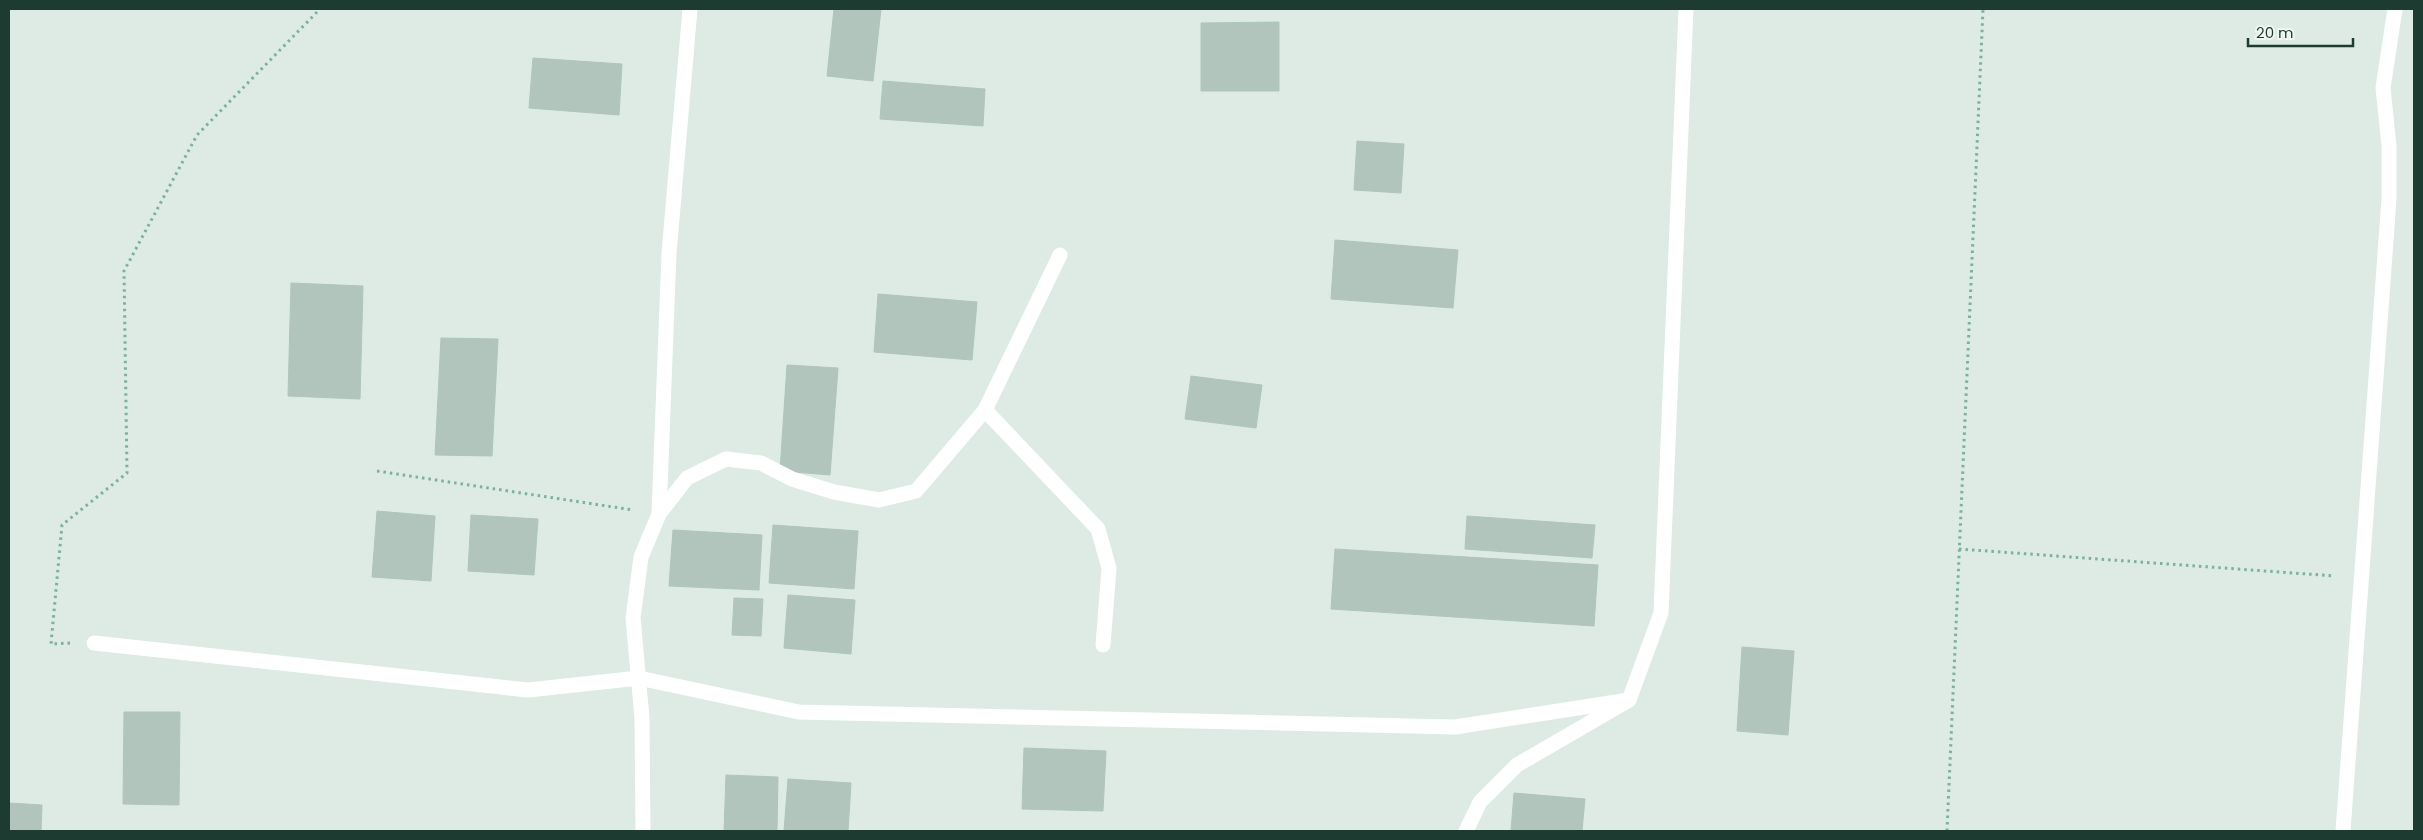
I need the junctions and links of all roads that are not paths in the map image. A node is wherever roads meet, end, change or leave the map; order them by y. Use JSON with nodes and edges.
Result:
{"nodes":[{"id":1,"x":690,"y":9,"type":"edge"},
{"id":2,"x":1686,"y":9,"type":"edge"},
{"id":3,"x":2395,"y":9,"type":"edge"},
{"id":4,"x":1060,"y":255,"type":"dead end"},
{"id":5,"x":985,"y":410,"type":"junction"},
{"id":6,"x":659,"y":514,"type":"junction"},
{"id":7,"x":94,"y":643,"type":"road end"},
{"id":8,"x":1103,"y":645,"type":"dead end"},
{"id":9,"x":639,"y":678,"type":"junction"},
{"id":10,"x":1629,"y":700,"type":"junction"},
{"id":11,"x":643,"y":831,"type":"edge"},
{"id":12,"x":1466,"y":831,"type":"edge"},
{"id":13,"x":2343,"y":831,"type":"edge"}],
"edges":[{"from":1,"to":6,"type":"street"},
{"from":2,"to":10,"type":"street"},
{"from":3,"to":13,"type":"street"},
{"from":4,"to":5,"type":"street"},
{"from":5,"to":6,"type":"street"},
{"from":5,"to":8,"type":"street"},
{"from":6,"to":9,"type":"street"},
{"from":7,"to":9,"type":"street"},
{"from":9,"to":10,"type":"street"},
{"from":9,"to":11,"type":"street"},
{"from":10,"to":12,"type":"street"}]}
